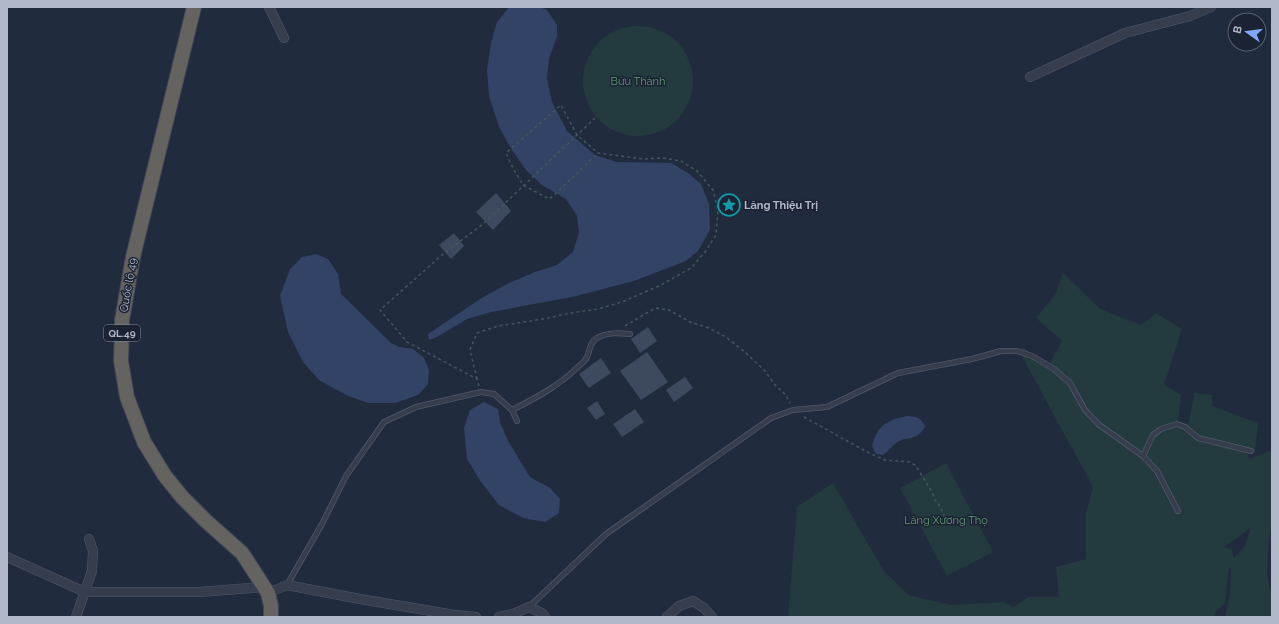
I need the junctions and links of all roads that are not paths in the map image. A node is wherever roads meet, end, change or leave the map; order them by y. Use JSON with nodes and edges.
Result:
{"nodes":[{"id":1,"x":194,"y":7,"type":"edge"},
{"id":2,"x":269,"y":7,"type":"edge"},
{"id":3,"x":1211,"y":7,"type":"edge"},
{"id":4,"x":284,"y":38,"type":"dead end"},
{"id":5,"x":1030,"y":77,"type":"dead end"},
{"id":6,"x":630,"y":334,"type":"dead end"},
{"id":7,"x":512,"y":410,"type":"junction"},
{"id":8,"x":517,"y":421,"type":"dead end"},
{"id":9,"x":1251,"y":451,"type":"dead end"},
{"id":10,"x":1143,"y":456,"type":"junction"},
{"id":11,"x":1178,"y":511,"type":"dead end"},
{"id":12,"x":89,"y":539,"type":"dead end"},
{"id":13,"x":7,"y":557,"type":"edge"},
{"id":14,"x":287,"y":585,"type":"junction"},
{"id":15,"x":266,"y":590,"type":"junction"},
{"id":16,"x":85,"y":592,"type":"junction"},
{"id":17,"x":529,"y":607,"type":"junction"},
{"id":18,"x":76,"y":617,"type":"edge"},
{"id":19,"x":271,"y":617,"type":"edge"},
{"id":20,"x":476,"y":617,"type":"edge"},
{"id":21,"x":499,"y":617,"type":"edge"},
{"id":22,"x":545,"y":617,"type":"edge"},
{"id":23,"x":667,"y":617,"type":"edge"},
{"id":24,"x":712,"y":617,"type":"edge"}],
"edges":[{"from":1,"to":15,"type":"highway","name":"Quốc lộ 49","number":"QL.49"},
{"from":2,"to":4,"type":"street"},
{"from":3,"to":5,"type":"street"},
{"from":6,"to":7,"type":"lane"},
{"from":7,"to":8,"type":"lane"},
{"from":7,"to":14,"type":"lane"},
{"from":9,"to":10,"type":"lane"},
{"from":10,"to":11,"type":"lane"},
{"from":10,"to":17,"type":"lane"},
{"from":12,"to":16,"type":"street"},
{"from":13,"to":16,"type":"street"},
{"from":14,"to":15,"type":"street"},
{"from":14,"to":20,"type":"street"},
{"from":15,"to":16,"type":"street"},
{"from":15,"to":19,"type":"highway","name":"Quốc lộ 49","number":"QL.49"},
{"from":16,"to":18,"type":"street"},
{"from":17,"to":21,"type":"street"},
{"from":17,"to":22,"type":"street"},
{"from":23,"to":24,"type":"street"}]}
